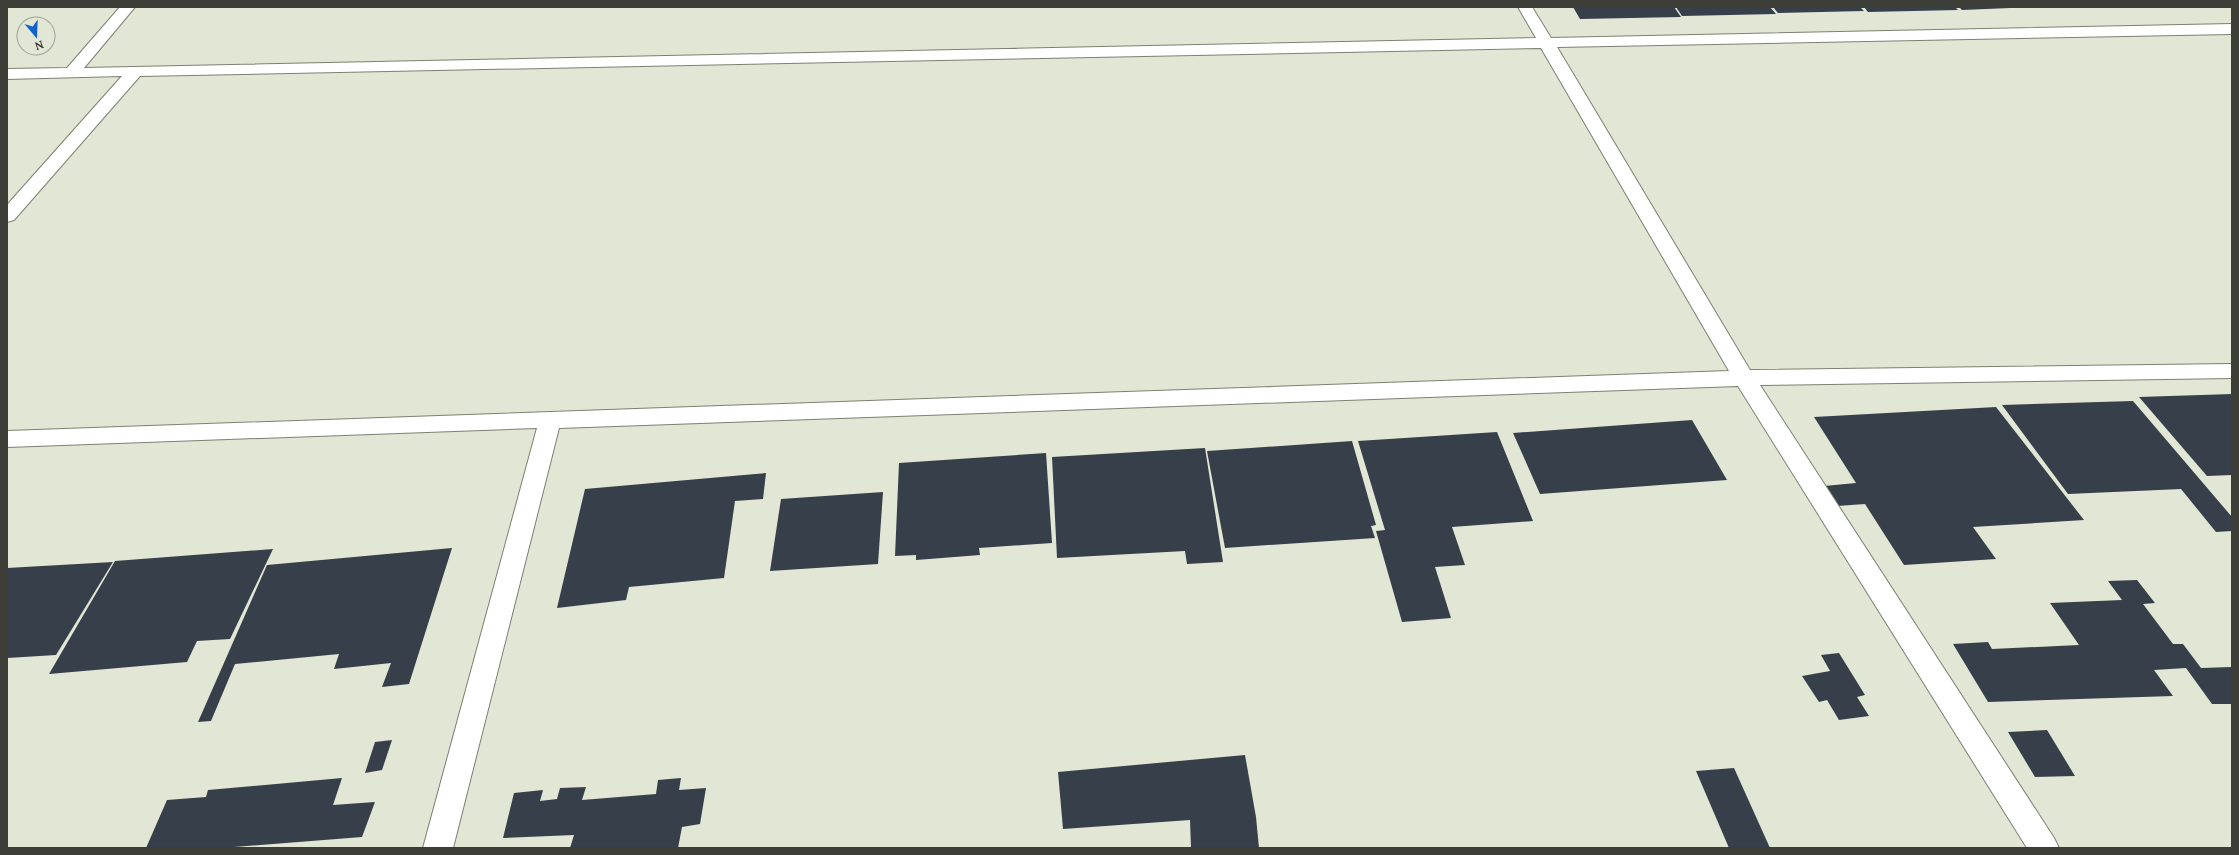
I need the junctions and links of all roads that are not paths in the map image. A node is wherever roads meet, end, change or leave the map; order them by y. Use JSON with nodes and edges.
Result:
{"nodes":[{"id":1,"x":128,"y":7,"type":"edge"},
{"id":2,"x":1525,"y":7,"type":"edge"},
{"id":3,"x":2232,"y":29,"type":"edge"},
{"id":4,"x":1546,"y":44,"type":"junction"},
{"id":5,"x":136,"y":71,"type":"junction"},
{"id":6,"x":71,"y":72,"type":"junction"},
{"id":7,"x":7,"y":74,"type":"edge"},
{"id":8,"x":9,"y":211,"type":"edge"},
{"id":9,"x":2232,"y":371,"type":"edge"},
{"id":10,"x":1744,"y":378,"type":"junction"},
{"id":11,"x":550,"y":420,"type":"junction"},
{"id":12,"x":7,"y":439,"type":"edge"},
{"id":13,"x":438,"y":848,"type":"edge"},
{"id":14,"x":2044,"y":848,"type":"edge"}],
"edges":[{"from":1,"to":6,"type":"street"},
{"from":2,"to":4,"type":"street"},
{"from":3,"to":4,"type":"street"},
{"from":4,"to":5,"type":"street"},
{"from":4,"to":10,"type":"street"},
{"from":5,"to":6,"type":"street"},
{"from":5,"to":8,"type":"street"},
{"from":6,"to":7,"type":"street"},
{"from":9,"to":10,"type":"street"},
{"from":10,"to":11,"type":"street"},
{"from":10,"to":14,"type":"street"},
{"from":11,"to":12,"type":"street"},
{"from":11,"to":13,"type":"street"}]}
